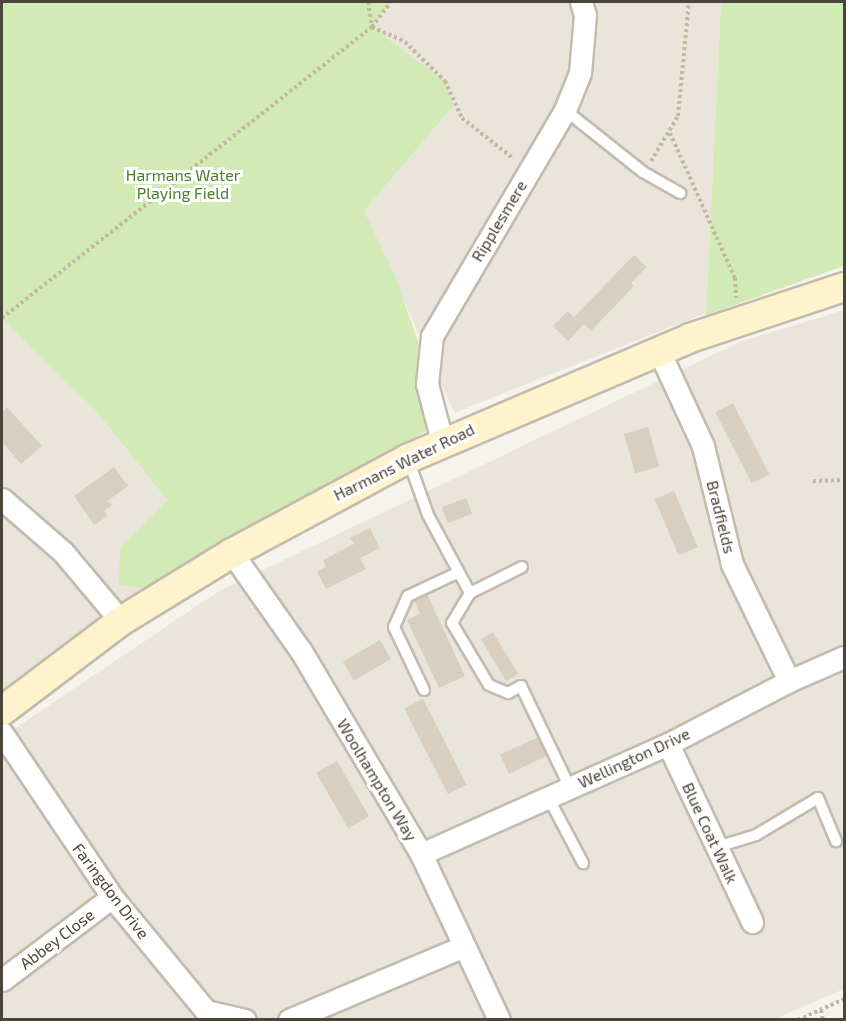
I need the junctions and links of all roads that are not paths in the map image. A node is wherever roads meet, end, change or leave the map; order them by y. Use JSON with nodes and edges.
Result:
{"nodes":[{"id":1,"x":581,"y":2,"type":"edge"},
{"id":2,"x":566,"y":110,"type":"junction"},
{"id":3,"x":680,"y":193,"type":"dead end"},
{"id":4,"x":844,"y":287,"type":"edge"},
{"id":5,"x":659,"y":351,"type":"junction"},
{"id":6,"x":442,"y":441,"type":"junction"},
{"id":7,"x":407,"y":459,"type":"junction"},
{"id":8,"x":2,"y":500,"type":"edge"},
{"id":9,"x":232,"y":553,"type":"junction"},
{"id":10,"x":522,"y":567,"type":"dead end"},
{"id":11,"x":459,"y":572,"type":"junction"},
{"id":12,"x":470,"y":593,"type":"junction"},
{"id":13,"x":122,"y":621,"type":"junction"},
{"id":14,"x":844,"y":657,"type":"edge"},
{"id":15,"x":789,"y":681,"type":"junction"},
{"id":16,"x":424,"y":690,"type":"dead end"},
{"id":17,"x":2,"y":711,"type":"edge"},
{"id":18,"x":2,"y":733,"type":"edge"},
{"id":19,"x":668,"y":744,"type":"junction"},
{"id":20,"x":570,"y":788,"type":"junction"},
{"id":21,"x":548,"y":797,"type":"junction"},
{"id":22,"x":836,"y":841,"type":"dead end"},
{"id":23,"x":717,"y":848,"type":"junction"},
{"id":24,"x":421,"y":854,"type":"junction"},
{"id":25,"x":583,"y":863,"type":"dead end"},
{"id":26,"x":112,"y":897,"type":"junction"},
{"id":27,"x":752,"y":922,"type":"dead end"},
{"id":28,"x":464,"y":946,"type":"junction"},
{"id":29,"x":2,"y":980,"type":"edge"},
{"id":30,"x":245,"y":1020,"type":"edge"},
{"id":31,"x":289,"y":1020,"type":"edge"},
{"id":32,"x":498,"y":1020,"type":"edge"}],
"edges":[{"from":1,"to":2,"type":"street","name":"Ripplesmere"},
{"from":2,"to":3,"type":"lane"},
{"from":2,"to":6,"type":"street","name":"Ripplesmere"},
{"from":4,"to":5,"type":"street","name":"Harmans Water Road"},
{"from":5,"to":6,"type":"street","name":"Harmans Water Road"},
{"from":5,"to":15,"type":"street","name":"Bradfields"},
{"from":6,"to":7,"type":"street","name":"Harmans Water Road"},
{"from":7,"to":9,"type":"street","name":"Harmans Water Road"},
{"from":7,"to":11,"type":"lane"},
{"from":8,"to":13,"type":"street"},
{"from":9,"to":13,"type":"street","name":"Harmans Water Road"},
{"from":9,"to":24,"type":"street","name":"Woolhampton Way"},
{"from":10,"to":12,"type":"lane"},
{"from":11,"to":12,"type":"lane"},
{"from":11,"to":16,"type":"lane"},
{"from":12,"to":20,"type":"lane"},
{"from":13,"to":17,"type":"street","name":"Harmans Water Road"},
{"from":14,"to":15,"type":"street","name":"Wellington Drive"},
{"from":15,"to":19,"type":"street","name":"Wellington Drive"},
{"from":18,"to":26,"type":"street","name":"Faringdon Drive"},
{"from":19,"to":20,"type":"street","name":"Wellington Drive"},
{"from":19,"to":23,"type":"street","name":"Blue Coat Walk"},
{"from":20,"to":21,"type":"street","name":"Wellington Drive"},
{"from":21,"to":24,"type":"street","name":"Wellington Drive"},
{"from":21,"to":25,"type":"lane"},
{"from":22,"to":23,"type":"lane"},
{"from":23,"to":27,"type":"street","name":"Blue Coat Walk"},
{"from":24,"to":28,"type":"street","name":"Woolhampton Way"},
{"from":26,"to":29,"type":"street","name":"Abbey Close"},
{"from":26,"to":30,"type":"street","name":"Faringdon Drive"},
{"from":28,"to":31,"type":"street"},
{"from":28,"to":32,"type":"street","name":"Woolhampton Way"}]}
